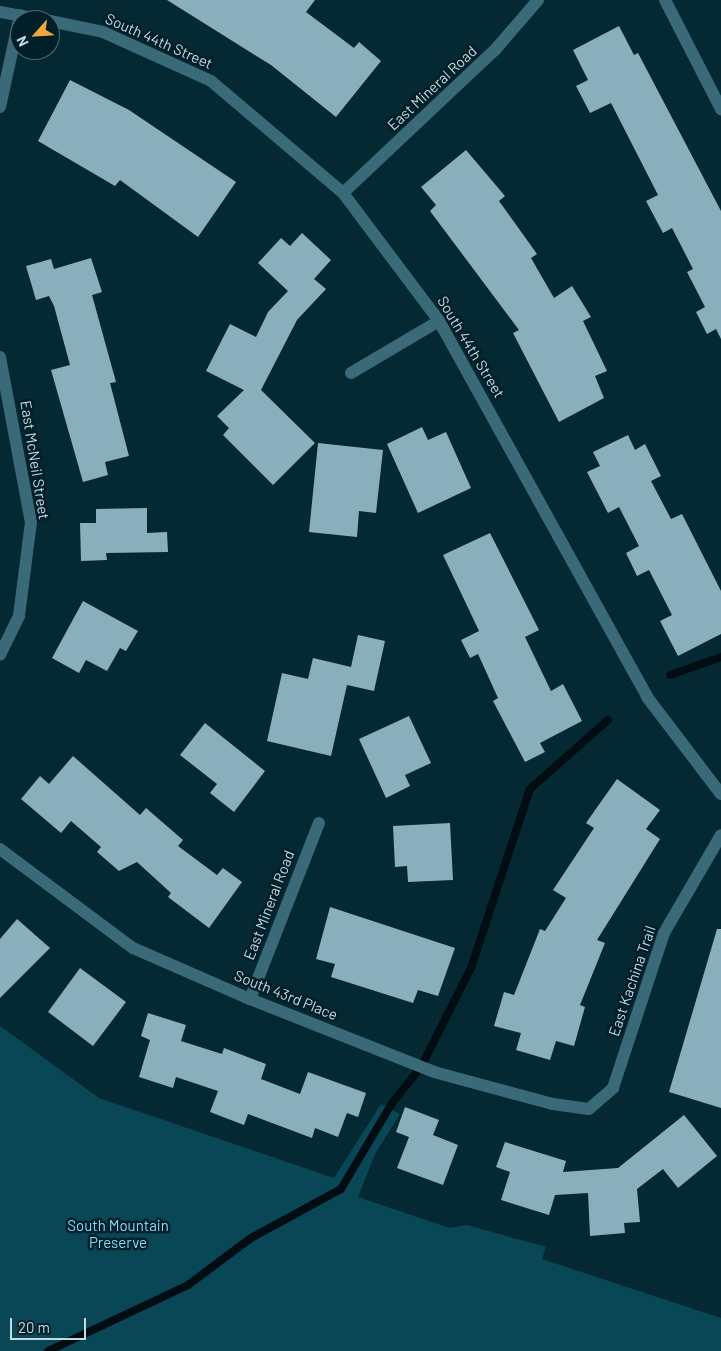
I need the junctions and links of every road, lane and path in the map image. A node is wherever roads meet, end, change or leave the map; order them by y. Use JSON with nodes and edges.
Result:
{"nodes":[{"id":1,"x":538,"y":0,"type":"edge"},
{"id":2,"x":665,"y":0,"type":"edge"},
{"id":3,"x":60,"y":23,"type":"edge"},
{"id":4,"x":10,"y":60,"type":"edge"},
{"id":5,"x":0,"y":107,"type":"edge"},
{"id":6,"x":721,"y":109,"type":"edge"},
{"id":7,"x":343,"y":193,"type":"junction"},
{"id":8,"x":439,"y":320,"type":"junction"},
{"id":9,"x":0,"y":356,"type":"edge"},
{"id":10,"x":351,"y":373,"type":"dead end"},
{"id":11,"x":0,"y":654,"type":"edge"},
{"id":12,"x":721,"y":794,"type":"edge"},
{"id":13,"x":319,"y":823,"type":"dead end"},
{"id":14,"x":721,"y":835,"type":"edge"},
{"id":15,"x":0,"y":849,"type":"edge"},
{"id":16,"x":250,"y":999,"type":"junction"},
{"id":17,"x":589,"y":1109,"type":"joint"}],
"edges":[{"from":1,"to":7,"type":"street","name":"East Mineral Road"},
{"from":2,"to":6,"type":"street"},
{"from":3,"to":7,"type":"street","name":"South 44th Street"},
{"from":4,"to":5,"type":"street"},
{"from":7,"to":8,"type":"street","name":"South 44th Street"},
{"from":8,"to":10,"type":"street"},
{"from":8,"to":12,"type":"street","name":"South 44th Street"},
{"from":9,"to":11,"type":"street","name":"East McNeil Street"},
{"from":13,"to":16,"type":"street","name":"East Mineral Road"},
{"from":14,"to":17,"type":"street","name":"East Kachina Trail"},
{"from":15,"to":16,"type":"street","name":"South 43rd Place"},
{"from":16,"to":17,"type":"street","name":"South 43rd Place"}]}
